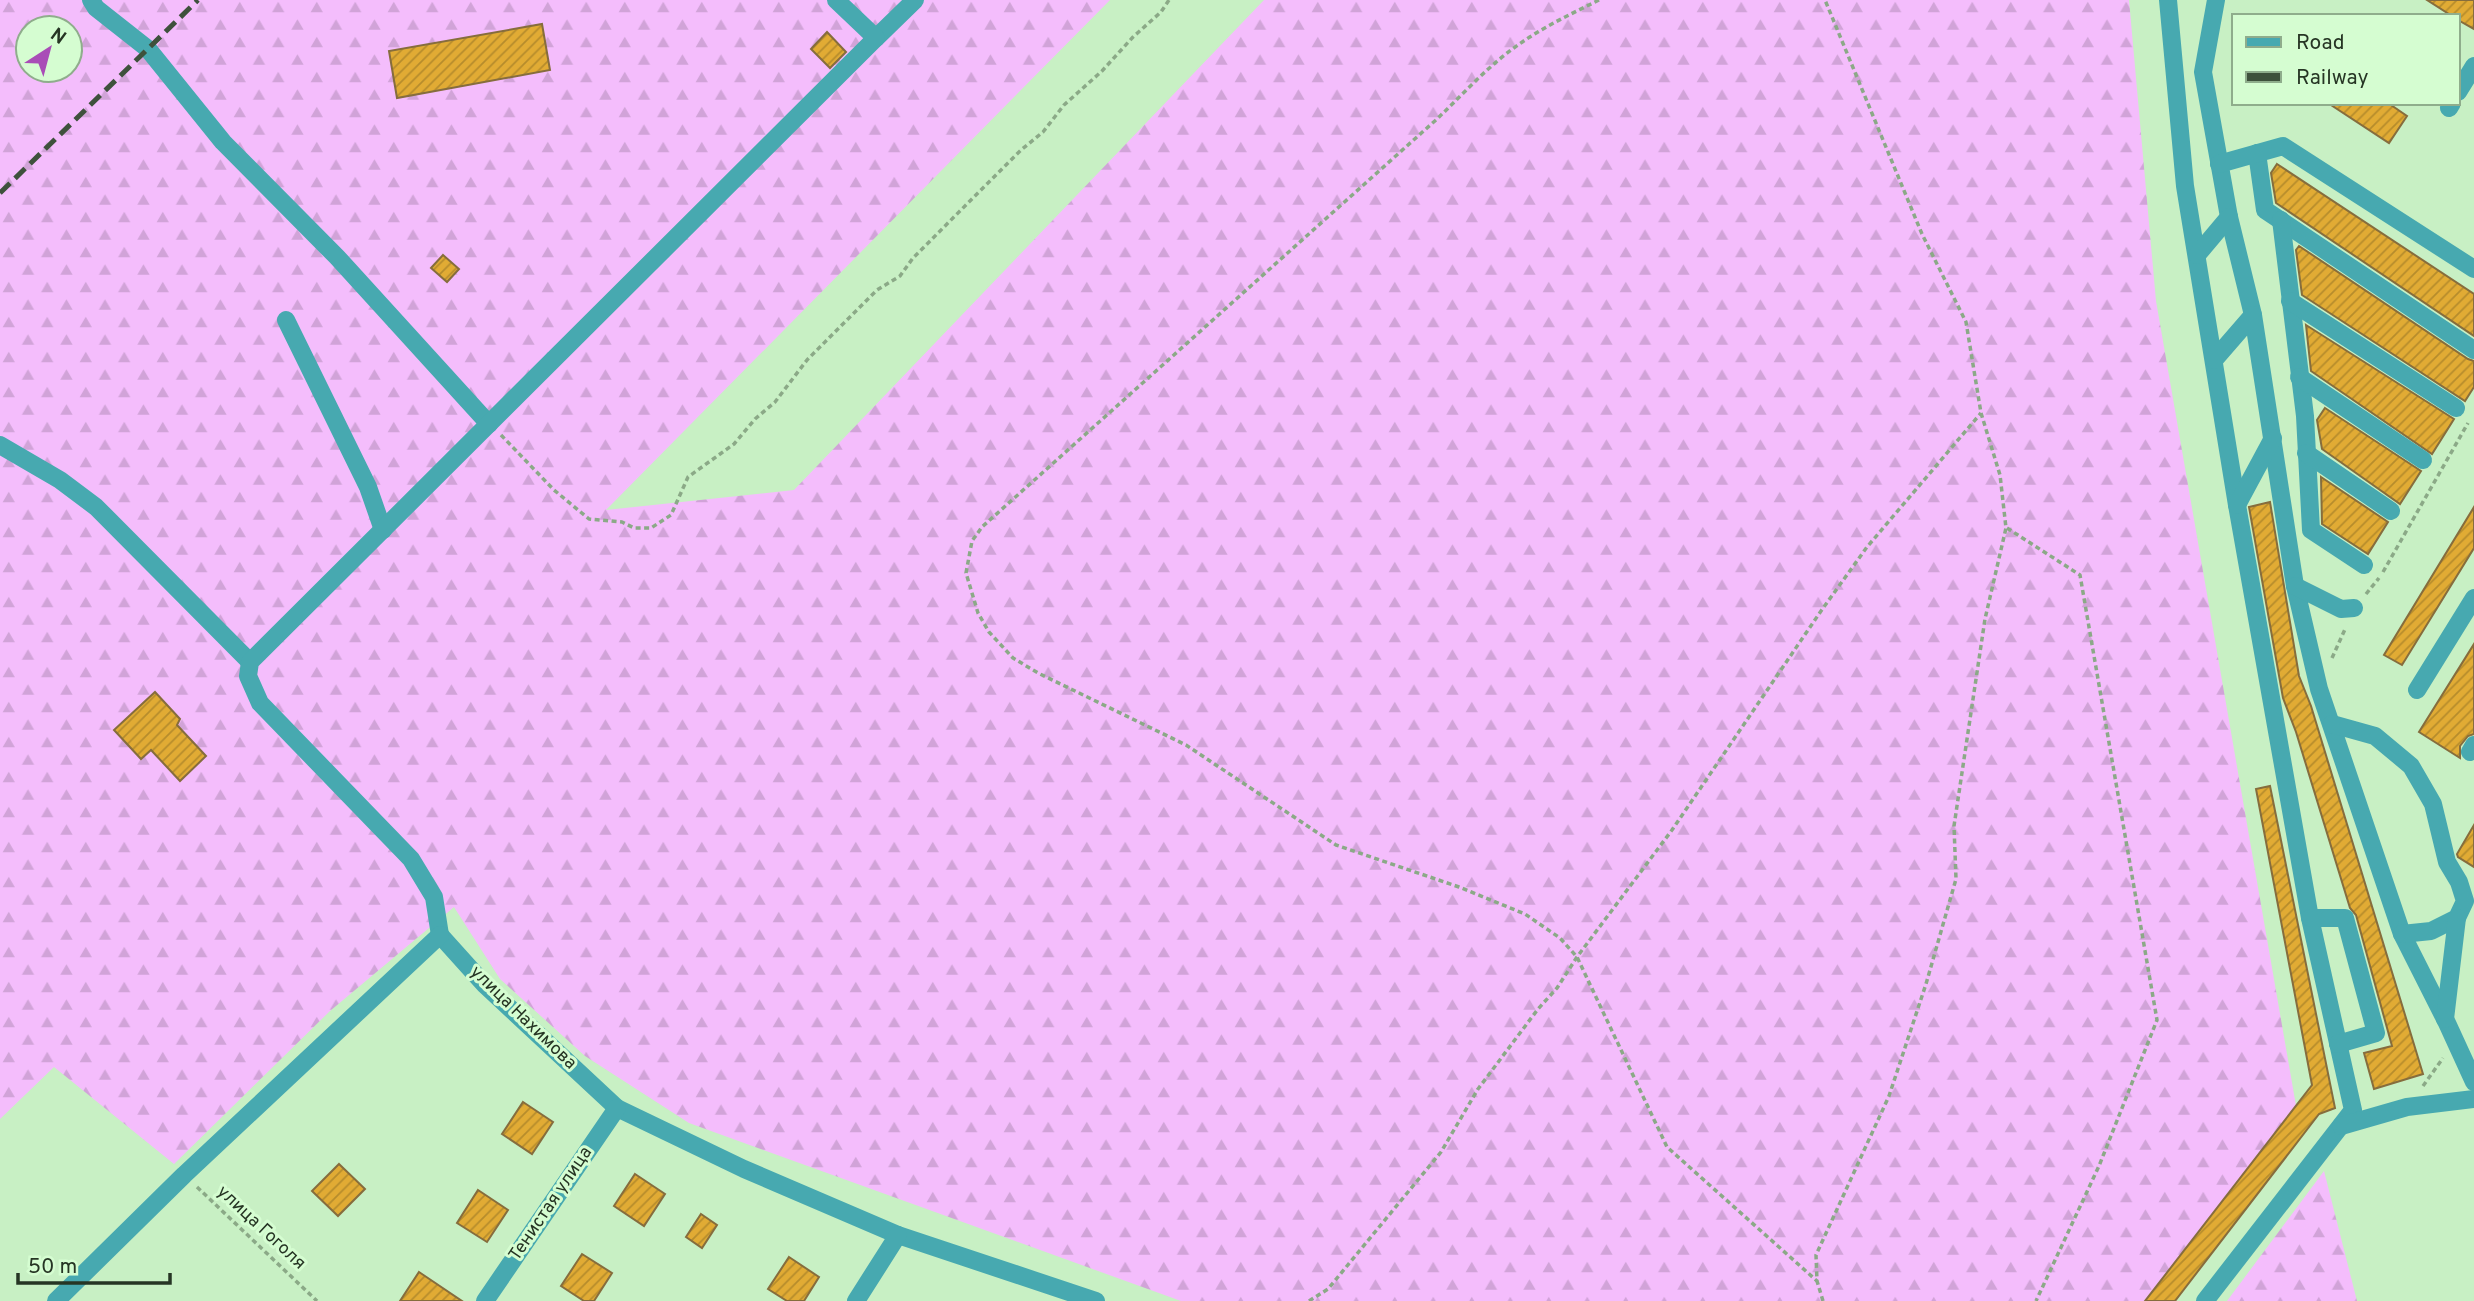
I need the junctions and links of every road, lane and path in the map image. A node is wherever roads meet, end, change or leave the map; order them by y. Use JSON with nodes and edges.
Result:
{"nodes":[{"id":1,"x":91,"y":0,"type":"edge"},
{"id":2,"x":836,"y":0,"type":"edge"},
{"id":3,"x":915,"y":0,"type":"edge"},
{"id":4,"x":1169,"y":0,"type":"edge"},
{"id":5,"x":1599,"y":0,"type":"edge"},
{"id":6,"x":1825,"y":0,"type":"edge"},
{"id":7,"x":2168,"y":0,"type":"edge"},
{"id":8,"x":2216,"y":0,"type":"edge"},
{"id":9,"x":876,"y":38,"type":"junction"},
{"id":10,"x":2474,"y":66,"type":"edge"},
{"id":11,"x":2460,"y":89,"type":"edge"},
{"id":12,"x":2257,"y":153,"type":"junction"},
{"id":13,"x":2220,"y":164,"type":"junction"},
{"id":14,"x":2229,"y":218,"type":"junction"},
{"id":15,"x":2281,"y":220,"type":"junction"},
{"id":16,"x":2197,"y":255,"type":"junction"},
{"id":17,"x":2474,"y":269,"type":"edge"},
{"id":18,"x":2290,"y":301,"type":"junction"},
{"id":19,"x":2253,"y":315,"type":"junction"},
{"id":20,"x":286,"y":320,"type":"dead end"},
{"id":21,"x":2474,"y":350,"type":"edge"},
{"id":22,"x":2214,"y":360,"type":"junction"},
{"id":23,"x":2299,"y":377,"type":"junction"},
{"id":24,"x":2456,"y":408,"type":"dead end"},
{"id":25,"x":2474,"y":412,"type":"edge"},
{"id":26,"x":1981,"y":413,"type":"junction"},
{"id":27,"x":489,"y":424,"type":"junction"},
{"id":28,"x":2273,"y":438,"type":"junction"},
{"id":29,"x":0,"y":445,"type":"edge"},
{"id":30,"x":2306,"y":453,"type":"junction"},
{"id":31,"x":2423,"y":460,"type":"dead end"},
{"id":32,"x":2237,"y":505,"type":"junction"},
{"id":33,"x":2391,"y":511,"type":"dead end"},
{"id":34,"x":2006,"y":528,"type":"junction"},
{"id":35,"x":383,"y":530,"type":"junction"},
{"id":36,"x":2364,"y":565,"type":"dead end"},
{"id":37,"x":2295,"y":586,"type":"junction"},
{"id":38,"x":2474,"y":598,"type":"edge"},
{"id":39,"x":2354,"y":608,"type":"junction"},
{"id":40,"x":250,"y":662,"type":"junction"},
{"id":41,"x":2319,"y":689,"type":"junction"},
{"id":42,"x":2417,"y":690,"type":"dead end"},
{"id":43,"x":2332,"y":724,"type":"junction"},
{"id":44,"x":2470,"y":902,"type":"edge"},
{"id":45,"x":2310,"y":918,"type":"junction"},
{"id":46,"x":2457,"y":918,"type":"junction"},
{"id":47,"x":2402,"y":934,"type":"junction"},
{"id":48,"x":440,"y":936,"type":"junction"},
{"id":49,"x":1577,"y":957,"type":"junction"},
{"id":50,"x":2445,"y":1019,"type":"junction"},
{"id":51,"x":2456,"y":1041,"type":"junction"},
{"id":52,"x":2338,"y":1044,"type":"junction"},
{"id":53,"x":2474,"y":1082,"type":"edge"},
{"id":54,"x":2474,"y":1099,"type":"edge"},
{"id":55,"x":2407,"y":1107,"type":"junction"},
{"id":56,"x":617,"y":1108,"type":"junction"},
{"id":57,"x":2341,"y":1126,"type":"junction"},
{"id":58,"x":184,"y":1175,"type":"junction"},
{"id":59,"x":898,"y":1235,"type":"junction"},
{"id":60,"x":1818,"y":1280,"type":"junction"},
{"id":61,"x":56,"y":1301,"type":"edge"},
{"id":62,"x":317,"y":1301,"type":"edge"},
{"id":63,"x":485,"y":1301,"type":"edge"},
{"id":64,"x":856,"y":1301,"type":"edge"},
{"id":65,"x":1096,"y":1301,"type":"edge"},
{"id":66,"x":1309,"y":1301,"type":"edge"},
{"id":67,"x":1823,"y":1301,"type":"edge"},
{"id":68,"x":2036,"y":1301,"type":"edge"},
{"id":69,"x":2205,"y":1301,"type":"edge"}],
"edges":[{"from":1,"to":27,"type":"street"},
{"from":2,"to":9,"type":"street"},
{"from":3,"to":9,"type":"street"},
{"from":4,"to":27,"type":"path"},
{"from":5,"to":49,"type":"path"},
{"from":6,"to":26,"type":"path"},
{"from":7,"to":16,"type":"street"},
{"from":8,"to":13,"type":"street"},
{"from":9,"to":27,"type":"street"},
{"from":10,"to":11,"type":"street"},
{"from":12,"to":13,"type":"street"},
{"from":12,"to":15,"type":"street"},
{"from":12,"to":17,"type":"street"},
{"from":13,"to":14,"type":"street"},
{"from":14,"to":16,"type":"street"},
{"from":14,"to":19,"type":"street"},
{"from":15,"to":18,"type":"street"},
{"from":15,"to":21,"type":"street"},
{"from":16,"to":22,"type":"street"},
{"from":18,"to":23,"type":"street"},
{"from":18,"to":24,"type":"street"},
{"from":19,"to":22,"type":"street"},
{"from":19,"to":28,"type":"street"},
{"from":20,"to":35,"type":"street"},
{"from":22,"to":32,"type":"street"},
{"from":23,"to":30,"type":"street"},
{"from":23,"to":31,"type":"street"},
{"from":25,"to":39,"type":"path"},
{"from":26,"to":34,"type":"path"},
{"from":26,"to":49,"type":"path"},
{"from":27,"to":35,"type":"street"},
{"from":28,"to":32,"type":"street"},
{"from":28,"to":37,"type":"street"},
{"from":29,"to":40,"type":"street"},
{"from":30,"to":33,"type":"street"},
{"from":30,"to":36,"type":"street"},
{"from":32,"to":45,"type":"street"},
{"from":34,"to":60,"type":"path"},
{"from":34,"to":68,"type":"path"},
{"from":35,"to":40,"type":"street"},
{"from":37,"to":39,"type":"street"},
{"from":37,"to":41,"type":"street"},
{"from":38,"to":42,"type":"street"},
{"from":39,"to":41,"type":"path"},
{"from":40,"to":48,"type":"street"},
{"from":41,"to":43,"type":"street"},
{"from":43,"to":44,"type":"street"},
{"from":43,"to":47,"type":"street"},
{"from":44,"to":46,"type":"street"},
{"from":45,"to":52,"type":"street"},
{"from":45,"to":52,"type":"street"},
{"from":46,"to":47,"type":"street"},
{"from":46,"to":50,"type":"street"},
{"from":47,"to":50,"type":"street"},
{"from":48,"to":56,"type":"street","name":"улица Нахимова"},
{"from":48,"to":58,"type":"street"},
{"from":49,"to":60,"type":"path"},
{"from":49,"to":66,"type":"path"},
{"from":50,"to":51,"type":"street"},
{"from":51,"to":53,"type":"street"},
{"from":51,"to":55,"type":"path"},
{"from":52,"to":57,"type":"street"},
{"from":54,"to":55,"type":"street"},
{"from":55,"to":57,"type":"street"},
{"from":56,"to":59,"type":"street","name":"улица Нахимова"},
{"from":56,"to":63,"type":"street","name":"Тенистая улица"},
{"from":57,"to":69,"type":"street"},
{"from":58,"to":61,"type":"street"},
{"from":58,"to":62,"type":"path","name":"улица Гоголя"},
{"from":59,"to":64,"type":"street"},
{"from":59,"to":65,"type":"street","name":"улица Нахимова"},
{"from":60,"to":67,"type":"path"}]}
